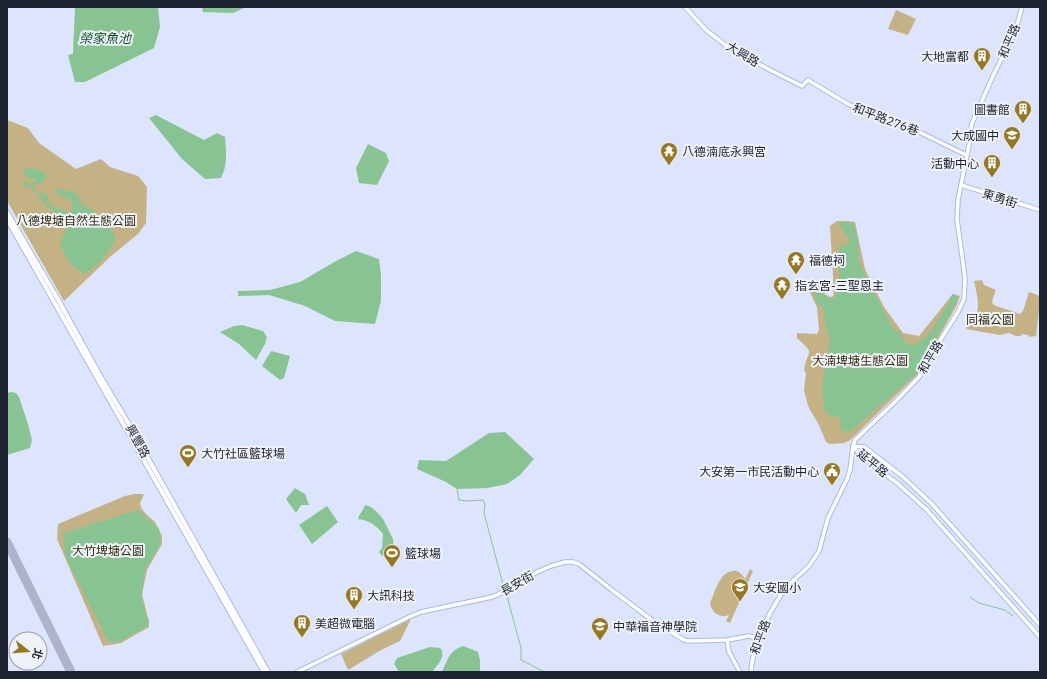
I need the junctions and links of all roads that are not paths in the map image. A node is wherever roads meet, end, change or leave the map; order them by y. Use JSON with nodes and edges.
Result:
{"nodes":[{"id":1,"x":685,"y":7,"type":"edge"},
{"id":2,"x":1022,"y":7,"type":"edge"},
{"id":3,"x":808,"y":80,"type":"joint"},
{"id":4,"x":966,"y":155,"type":"junction"},
{"id":5,"x":961,"y":185,"type":"junction"},
{"id":6,"x":1040,"y":210,"type":"edge"},
{"id":7,"x":7,"y":212,"type":"edge"},
{"id":8,"x":7,"y":219,"type":"edge"},
{"id":9,"x":853,"y":446,"type":"junction"},
{"id":10,"x":1040,"y":625,"type":"edge"},
{"id":11,"x":758,"y":638,"type":"junction"},
{"id":12,"x":1040,"y":638,"type":"edge"},
{"id":13,"x":727,"y":640,"type":"junction"},
{"id":14,"x":264,"y":672,"type":"edge"},
{"id":15,"x":268,"y":672,"type":"edge"},
{"id":16,"x":297,"y":672,"type":"edge"},
{"id":17,"x":740,"y":672,"type":"edge"},
{"id":18,"x":751,"y":672,"type":"edge"}],
"edges":[{"from":1,"to":3,"type":"street","name":"大興路"},
{"from":2,"to":4,"type":"street","name":"和平路"},
{"from":3,"to":4,"type":"street","name":"和平路276巷"},
{"from":4,"to":5,"type":"street","name":"和平路"},
{"from":5,"to":6,"type":"street","name":"東勇街"},
{"from":5,"to":9,"type":"street","name":"和平路"},
{"from":7,"to":15,"type":"main road","name":"興豐路"},
{"from":8,"to":14,"type":"main road","name":"興豐路"},
{"from":9,"to":10,"type":"street","name":"延平路"},
{"from":9,"to":11,"type":"street","name":"和平路"},
{"from":9,"to":12,"type":"street","name":"延平路"},
{"from":11,"to":13,"type":"street","name":"長安街"},
{"from":11,"to":18,"type":"street","name":"和平路"},
{"from":13,"to":16,"type":"street","name":"長安街"},
{"from":13,"to":17,"type":"street","name":"和平路"}]}
